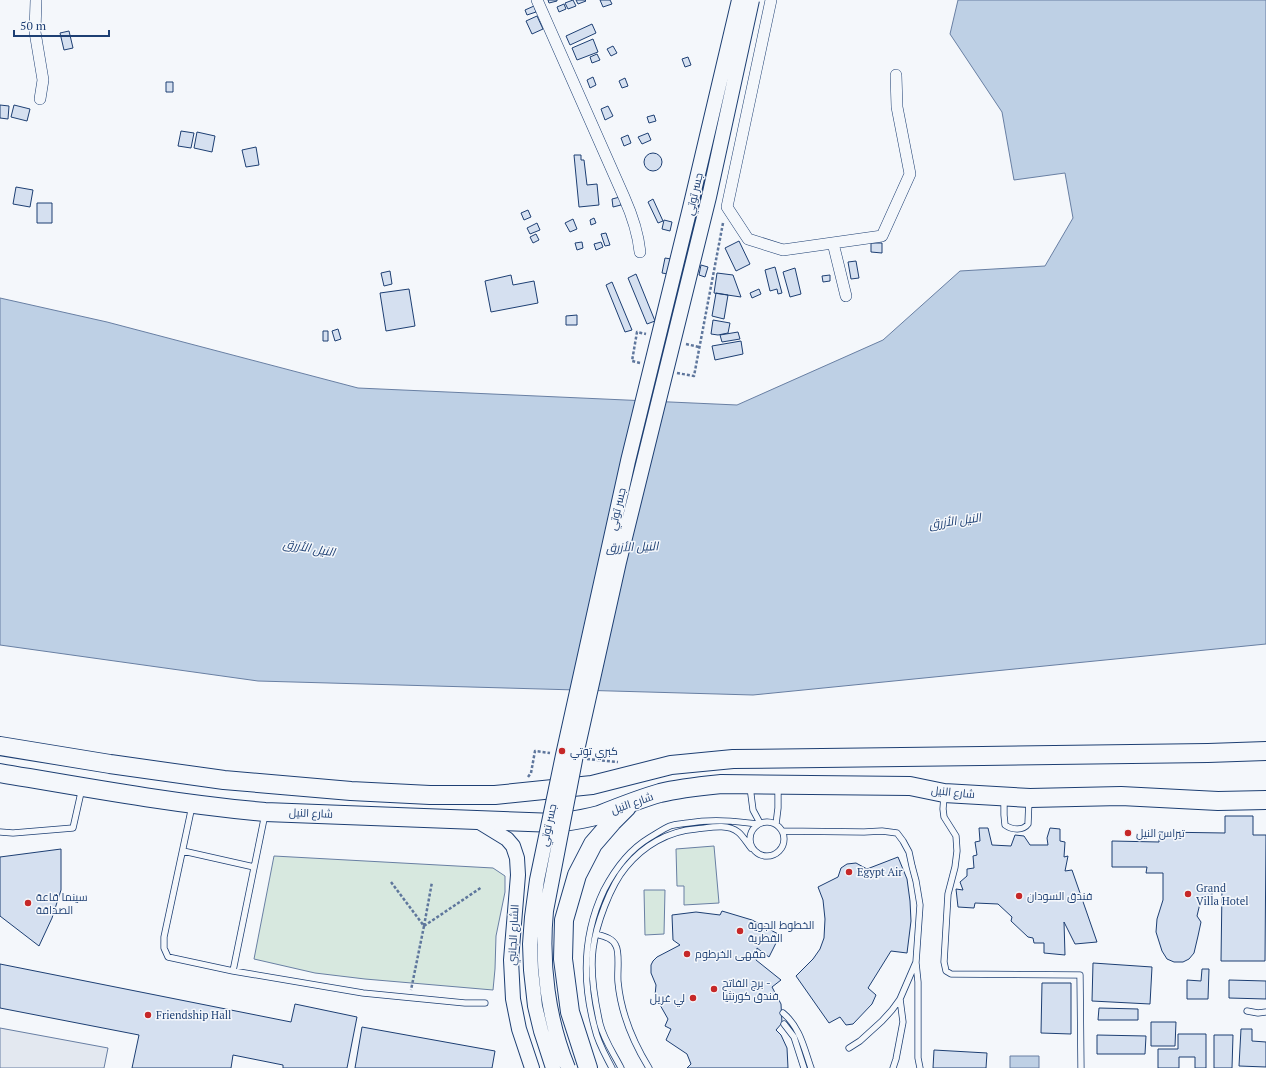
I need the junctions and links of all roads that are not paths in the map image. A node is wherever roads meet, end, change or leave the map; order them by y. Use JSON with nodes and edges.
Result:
{"nodes":[{"id":1,"x":36,"y":0,"type":"edge"},
{"id":2,"x":537,"y":0,"type":"edge"},
{"id":3,"x":739,"y":0,"type":"edge"},
{"id":4,"x":752,"y":0,"type":"edge"},
{"id":5,"x":771,"y":0,"type":"edge"},
{"id":6,"x":896,"y":75,"type":"dead end"},
{"id":7,"x":40,"y":99,"type":"dead end"},
{"id":8,"x":833,"y":243,"type":"junction"},
{"id":9,"x":640,"y":252,"type":"dead end"},
{"id":10,"x":846,"y":296,"type":"dead end"},
{"id":11,"x":0,"y":746,"type":"edge"},
{"id":12,"x":1266,"y":751,"type":"edge"},
{"id":13,"x":0,"y":772,"type":"edge"},
{"id":14,"x":224,"y":780,"type":"junction"},
{"id":15,"x":750,"y":783,"type":"junction"},
{"id":16,"x":778,"y":784,"type":"junction"},
{"id":17,"x":82,"y":787,"type":"junction"},
{"id":18,"x":944,"y":794,"type":"junction"},
{"id":19,"x":1004,"y":796,"type":"junction"},
{"id":20,"x":1030,"y":798,"type":"junction"},
{"id":21,"x":1266,"y":800,"type":"edge"},
{"id":22,"x":634,"y":801,"type":"junction"},
{"id":23,"x":193,"y":804,"type":"junction"},
{"id":24,"x":221,"y":808,"type":"junction"},
{"id":25,"x":265,"y":812,"type":"junction"},
{"id":26,"x":476,"y":820,"type":"junction"},
{"id":27,"x":759,"y":824,"type":"junction"},
{"id":28,"x":776,"y":824,"type":"junction"},
{"id":29,"x":782,"y":831,"type":"junction"},
{"id":30,"x":0,"y":832,"type":"edge"},
{"id":31,"x":751,"y":848,"type":"junction"},
{"id":32,"x":183,"y":851,"type":"junction"},
{"id":33,"x":254,"y":867,"type":"junction"},
{"id":34,"x":596,"y":934,"type":"junction"},
{"id":35,"x":916,"y":962,"type":"junction"},
{"id":36,"x":233,"y":971,"type":"junction"},
{"id":37,"x":900,"y":999,"type":"junction"},
{"id":38,"x":485,"y":1003,"type":"dead end"},
{"id":39,"x":1247,"y":1011,"type":"dead end"},
{"id":40,"x":1266,"y":1012,"type":"edge"},
{"id":41,"x":783,"y":1013,"type":"dead end"},
{"id":42,"x":784,"y":1024,"type":"dead end"},
{"id":43,"x":850,"y":1048,"type":"dead end"},
{"id":44,"x":532,"y":1068,"type":"edge"},
{"id":45,"x":553,"y":1068,"type":"edge"},
{"id":46,"x":568,"y":1068,"type":"edge"},
{"id":47,"x":588,"y":1068,"type":"edge"},
{"id":48,"x":612,"y":1068,"type":"edge"},
{"id":49,"x":622,"y":1068,"type":"edge"},
{"id":50,"x":650,"y":1068,"type":"edge"},
{"id":51,"x":804,"y":1068,"type":"edge"},
{"id":52,"x":810,"y":1068,"type":"edge"},
{"id":53,"x":893,"y":1068,"type":"edge"},
{"id":54,"x":920,"y":1068,"type":"edge"},
{"id":55,"x":1081,"y":1068,"type":"edge"}],
"edges":[{"from":1,"to":7,"type":"street"},
{"from":2,"to":9,"type":"street"},
{"from":3,"to":45,"type":"street","name":"جسر توتي","bridge":true},
{"from":4,"to":46,"type":"street","name":"جسر توتي","bridge":true},
{"from":5,"to":8,"type":"street"},
{"from":6,"to":8,"type":"street"},
{"from":8,"to":10,"type":"street"},
{"from":11,"to":14,"type":"main road"},
{"from":12,"to":14,"type":"main road"},
{"from":13,"to":17,"type":"main road","name":"شارع النيل"},
{"from":14,"to":24,"type":"main road"},
{"from":15,"to":16,"type":"main road","name":"شارع النيل"},
{"from":15,"to":22,"type":"main road","name":"شارع النيل"},
{"from":15,"to":27,"type":"lane"},
{"from":16,"to":18,"type":"main road","name":"شارع النيل"},
{"from":16,"to":28,"type":"lane"},
{"from":17,"to":23,"type":"main road","name":"شارع النيل"},
{"from":17,"to":30,"type":"lane"},
{"from":18,"to":19,"type":"main road","name":"شارع النيل"},
{"from":18,"to":55,"type":"lane"},
{"from":19,"to":20,"type":"main road","name":"شارع النيل"},
{"from":19,"to":20,"type":"lane"},
{"from":20,"to":21,"type":"main road","name":"شارع النيل"},
{"from":22,"to":26,"type":"main road","name":"شارع النيل"},
{"from":22,"to":47,"type":"main road"},
{"from":23,"to":24,"type":"main road","name":"شارع النيل"},
{"from":23,"to":32,"type":"lane"},
{"from":24,"to":25,"type":"main road","name":"شارع النيل"},
{"from":25,"to":26,"type":"main road","name":"شارع النيل"},
{"from":25,"to":33,"type":"lane"},
{"from":26,"to":44,"type":"street","name":"الشارع الجانبي"},
{"from":27,"to":28,"type":"lane"},
{"from":27,"to":31,"type":"lane"},
{"from":27,"to":48,"type":"lane"},
{"from":28,"to":29,"type":"lane"},
{"from":29,"to":31,"type":"lane"},
{"from":29,"to":35,"type":"lane"},
{"from":31,"to":34,"type":"lane"},
{"from":32,"to":33,"type":"lane"},
{"from":32,"to":36,"type":"lane"},
{"from":33,"to":36,"type":"lane"},
{"from":34,"to":49,"type":"lane"},
{"from":34,"to":50,"type":"lane"},
{"from":35,"to":37,"type":"lane"},
{"from":35,"to":54,"type":"lane"},
{"from":36,"to":38,"type":"lane"},
{"from":37,"to":43,"type":"lane"},
{"from":37,"to":53,"type":"lane"},
{"from":39,"to":40,"type":"lane"},
{"from":41,"to":52,"type":"lane"},
{"from":42,"to":51,"type":"lane"}]}
